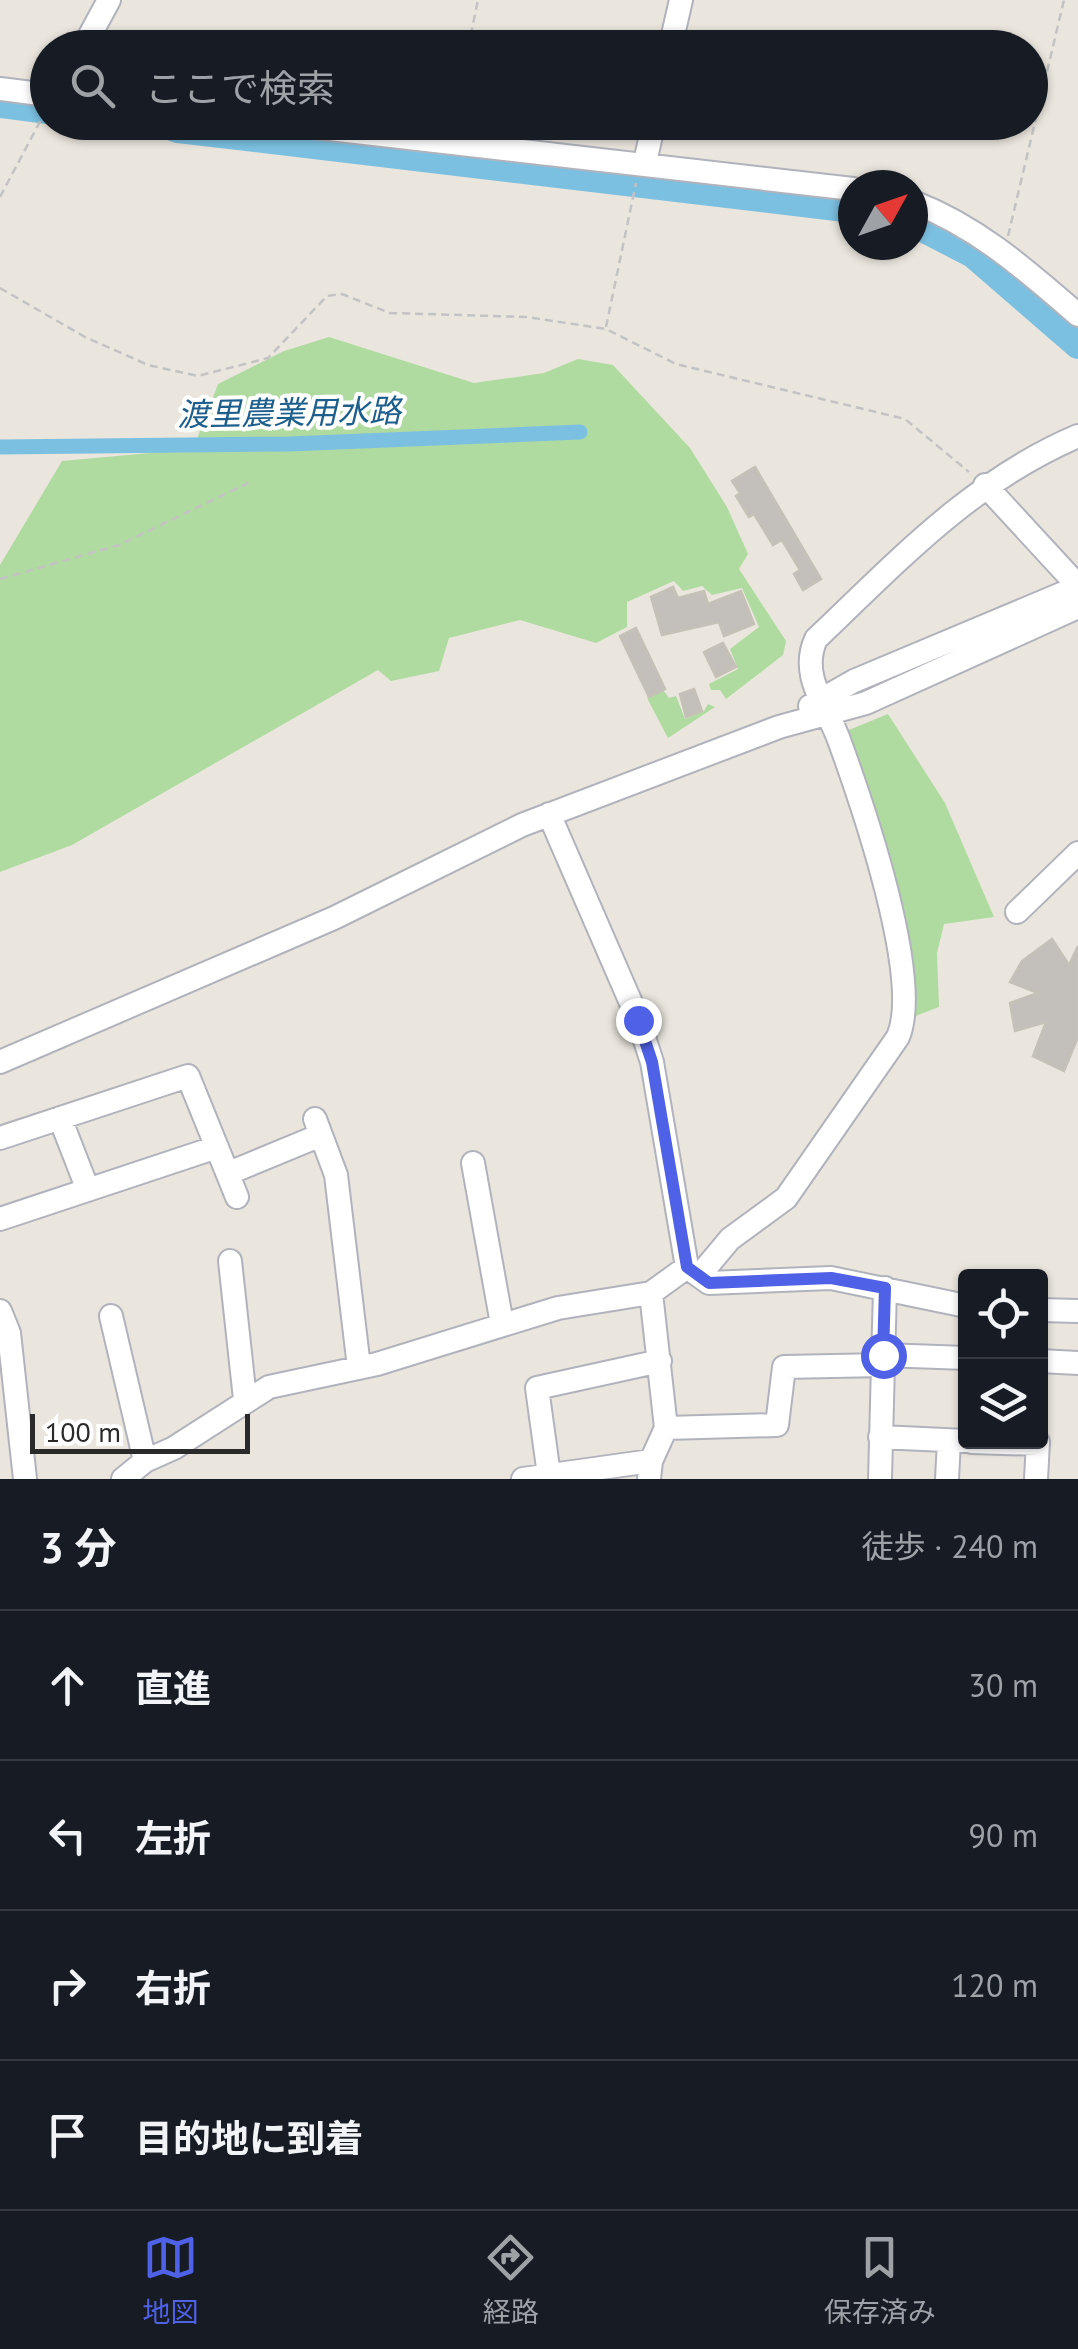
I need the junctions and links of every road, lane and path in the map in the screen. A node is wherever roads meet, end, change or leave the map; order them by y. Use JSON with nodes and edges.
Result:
{"nodes":[{"id":1,"x":109,"y":0,"type":"edge"},
{"id":2,"x":478,"y":0,"type":"edge"},
{"id":3,"x":680,"y":0,"type":"edge"},
{"id":4,"x":1064,"y":0,"type":"edge"},
{"id":5,"x":93,"y":30,"type":"edge"},
{"id":6,"x":472,"y":30,"type":"edge"},
{"id":7,"x":674,"y":30,"type":"edge"},
{"id":8,"x":1048,"y":67,"type":"edge"},
{"id":9,"x":0,"y":89,"type":"edge"},
{"id":10,"x":30,"y":99,"type":"edge"},
{"id":11,"x":30,"y":136,"type":"edge"},
{"id":12,"x":408,"y":140,"type":"edge"},
{"id":13,"x":649,"y":140,"type":"edge"},
{"id":14,"x":1031,"y":140,"type":"edge"},
{"id":15,"x":641,"y":170,"type":"junction"},
{"id":16,"x":838,"y":187,"type":"edge"},
{"id":17,"x":0,"y":196,"type":"edge"},
{"id":18,"x":928,"y":208,"type":"edge"},
{"id":19,"x":1004,"y":252,"type":"junction"},
{"id":20,"x":0,"y":288,"type":"edge"},
{"id":21,"x":1078,"y":316,"type":"edge"},
{"id":22,"x":606,"y":328,"type":"junction"},
{"id":23,"x":1078,"y":436,"type":"edge"},
{"id":24,"x":248,"y":484,"type":"dead end"},
{"id":25,"x":983,"y":486,"type":"junction"},
{"id":26,"x":0,"y":578,"type":"edge"},
{"id":27,"x":1078,"y":586,"type":"edge"},
{"id":28,"x":1078,"y":607,"type":"edge"},
{"id":29,"x":825,"y":707,"type":"junction"},
{"id":30,"x":549,"y":814,"type":"junction"},
{"id":31,"x":1078,"y":852,"type":"edge"},
{"id":32,"x":1017,"y":912,"type":"dead end"},
{"id":33,"x":0,"y":1062,"type":"edge"},
{"id":34,"x":60,"y":1118,"type":"junction"},
{"id":35,"x":0,"y":1138,"type":"edge"},
{"id":36,"x":217,"y":1148,"type":"junction"},
{"id":37,"x":474,"y":1163,"type":"dead end"},
{"id":38,"x":228,"y":1173,"type":"junction"},
{"id":39,"x":88,"y":1190,"type":"junction"},
{"id":40,"x":238,"y":1196,"type":"dead end"},
{"id":41,"x":0,"y":1219,"type":"edge"},
{"id":42,"x":230,"y":1261,"type":"dead end"},
{"id":43,"x":693,"y":1272,"type":"junction"},
{"id":44,"x":885,"y":1288,"type":"junction"},
{"id":45,"x":652,"y":1293,"type":"junction"},
{"id":46,"x":958,"y":1304,"type":"edge"},
{"id":47,"x":1048,"y":1310,"type":"edge"},
{"id":48,"x":0,"y":1311,"type":"edge"},
{"id":49,"x":1078,"y":1312,"type":"edge"},
{"id":50,"x":111,"y":1316,"type":"dead end"},
{"id":51,"x":502,"y":1324,"type":"junction"},
{"id":52,"x":958,"y":1358,"type":"edge"},
{"id":53,"x":883,"y":1360,"type":"junction"},
{"id":54,"x":660,"y":1361,"type":"junction"},
{"id":55,"x":1048,"y":1362,"type":"edge"},
{"id":56,"x":1078,"y":1363,"type":"edge"},
{"id":57,"x":359,"y":1368,"type":"junction"},
{"id":58,"x":245,"y":1398,"type":"junction"},
{"id":59,"x":666,"y":1428,"type":"junction"},
{"id":60,"x":880,"y":1437,"type":"junction"},
{"id":61,"x":958,"y":1441,"type":"edge"},
{"id":62,"x":959,"y":1449,"type":"edge"},
{"id":63,"x":1038,"y":1449,"type":"edge"},
{"id":64,"x":145,"y":1461,"type":"junction"},
{"id":65,"x":650,"y":1470,"type":"edge"},
{"id":66,"x":549,"y":1475,"type":"junction"},
{"id":67,"x":25,"y":1479,"type":"edge"},
{"id":68,"x":124,"y":1479,"type":"edge"},
{"id":69,"x":523,"y":1479,"type":"edge"},
{"id":70,"x":880,"y":1479,"type":"edge"},
{"id":71,"x":947,"y":1479,"type":"edge"},
{"id":72,"x":1036,"y":1479,"type":"edge"}],
"edges":[{"from":1,"to":5,"type":"street"},
{"from":2,"to":6,"type":"path"},
{"from":3,"to":7,"type":"street"},
{"from":4,"to":8,"type":"path"},
{"from":9,"to":10,"type":"street"},
{"from":11,"to":17,"type":"path"},
{"from":12,"to":15,"type":"street"},
{"from":13,"to":15,"type":"street"},
{"from":14,"to":19,"type":"path"},
{"from":15,"to":16,"type":"street"},
{"from":15,"to":22,"type":"path"},
{"from":18,"to":19,"type":"street"},
{"from":19,"to":21,"type":"street"},
{"from":20,"to":22,"type":"path"},
{"from":22,"to":25,"type":"path"},
{"from":23,"to":25,"type":"street"},
{"from":24,"to":26,"type":"path"},
{"from":25,"to":27,"type":"street"},
{"from":25,"to":29,"type":"street"},
{"from":27,"to":29,"type":"street"},
{"from":28,"to":29,"type":"street"},
{"from":29,"to":30,"type":"street"},
{"from":29,"to":43,"type":"street"},
{"from":30,"to":33,"type":"street"},
{"from":30,"to":43,"type":"street"},
{"from":31,"to":32,"type":"street"},
{"from":34,"to":35,"type":"street"},
{"from":34,"to":36,"type":"street"},
{"from":34,"to":39,"type":"street"},
{"from":36,"to":38,"type":"street"},
{"from":36,"to":39,"type":"street"},
{"from":37,"to":51,"type":"street"},
{"from":38,"to":40,"type":"street"},
{"from":38,"to":57,"type":"street"},
{"from":39,"to":41,"type":"street"},
{"from":42,"to":58,"type":"street"},
{"from":43,"to":44,"type":"street"},
{"from":43,"to":45,"type":"street"},
{"from":44,"to":46,"type":"street"},
{"from":44,"to":53,"type":"street"},
{"from":45,"to":51,"type":"street"},
{"from":45,"to":54,"type":"street"},
{"from":47,"to":49,"type":"street"},
{"from":48,"to":67,"type":"street"},
{"from":50,"to":64,"type":"street"},
{"from":51,"to":57,"type":"street"},
{"from":52,"to":53,"type":"street"},
{"from":53,"to":59,"type":"street"},
{"from":53,"to":60,"type":"street"},
{"from":54,"to":59,"type":"street"},
{"from":54,"to":66,"type":"street"},
{"from":55,"to":56,"type":"street"},
{"from":57,"to":58,"type":"street"},
{"from":58,"to":64,"type":"street"},
{"from":59,"to":65,"type":"street"},
{"from":60,"to":61,"type":"street"},
{"from":60,"to":70,"type":"street"},
{"from":62,"to":71,"type":"street"},
{"from":63,"to":72,"type":"street"},
{"from":64,"to":68,"type":"street"},
{"from":65,"to":66,"type":"street"},
{"from":66,"to":69,"type":"street"}]}
